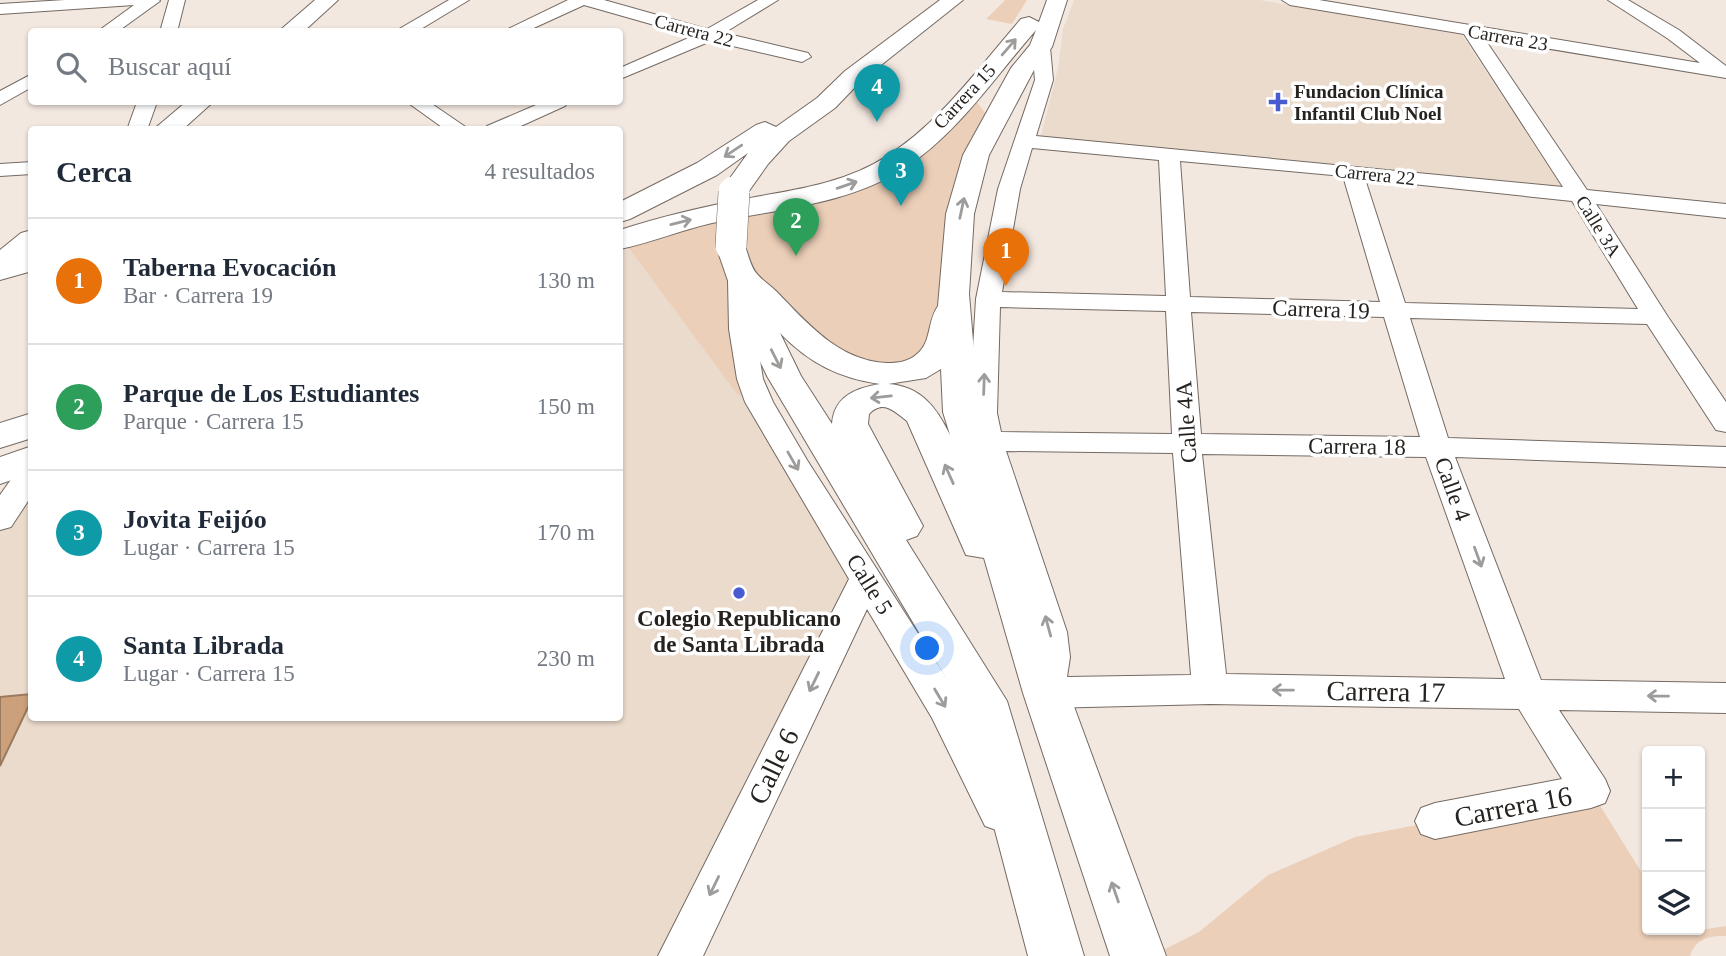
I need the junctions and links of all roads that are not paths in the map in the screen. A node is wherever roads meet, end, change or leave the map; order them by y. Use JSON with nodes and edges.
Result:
{"nodes":[{"id":1,"x":143,"y":0,"type":"edge"},
{"id":2,"x":154,"y":0,"type":"edge"},
{"id":3,"x":177,"y":0,"type":"edge"},
{"id":4,"x":328,"y":0,"type":"edge"},
{"id":5,"x":461,"y":0,"type":"edge"},
{"id":6,"x":583,"y":0,"type":"edge"},
{"id":7,"x":770,"y":0,"type":"edge"},
{"id":8,"x":941,"y":0,"type":"edge"},
{"id":9,"x":953,"y":0,"type":"edge"},
{"id":10,"x":1056,"y":0,"type":"edge"},
{"id":11,"x":1290,"y":0,"type":"edge"},
{"id":12,"x":1616,"y":0,"type":"edge"},
{"id":13,"x":0,"y":9,"type":"edge"},
{"id":14,"x":111,"y":28,"type":"edge"},
{"id":15,"x":169,"y":28,"type":"edge"},
{"id":16,"x":294,"y":28,"type":"edge"},
{"id":17,"x":409,"y":28,"type":"edge"},
{"id":18,"x":519,"y":28,"type":"edge"},
{"id":19,"x":1469,"y":30,"type":"junction"},
{"id":20,"x":908,"y":33,"type":"junction"},
{"id":21,"x":709,"y":35,"type":"junction"},
{"id":22,"x":1041,"y":47,"type":"junction"},
{"id":23,"x":802,"y":57,"type":"dead end"},
{"id":24,"x":623,"y":73,"type":"edge"},
{"id":25,"x":1725,"y":74,"type":"edge"},
{"id":26,"x":853,"y":76,"type":"junction"},
{"id":27,"x":28,"y":82,"type":"edge"},
{"id":28,"x":0,"y":99,"type":"edge"},
{"id":29,"x":146,"y":105,"type":"edge"},
{"id":30,"x":197,"y":105,"type":"edge"},
{"id":31,"x":422,"y":105,"type":"edge"},
{"id":32,"x":551,"y":105,"type":"edge"},
{"id":33,"x":138,"y":126,"type":"edge"},
{"id":34,"x":171,"y":126,"type":"edge"},
{"id":35,"x":454,"y":126,"type":"edge"},
{"id":36,"x":503,"y":126,"type":"edge"},
{"id":37,"x":1023,"y":141,"type":"junction"},
{"id":38,"x":1168,"y":154,"type":"junction"},
{"id":39,"x":28,"y":168,"type":"edge"},
{"id":40,"x":0,"y":170,"type":"edge"},
{"id":41,"x":1352,"y":171,"type":"junction"},
{"id":42,"x":1580,"y":196,"type":"junction"},
{"id":43,"x":1726,"y":211,"type":"edge"},
{"id":44,"x":623,"y":212,"type":"edge"},
{"id":45,"x":623,"y":239,"type":"edge"},
{"id":46,"x":28,"y":242,"type":"edge"},
{"id":47,"x":735,"y":260,"type":"junction"},
{"id":48,"x":28,"y":264,"type":"edge"},
{"id":49,"x":0,"y":265,"type":"edge"},
{"id":50,"x":0,"y":273,"type":"edge"},
{"id":51,"x":965,"y":290,"type":"junction"},
{"id":52,"x":1179,"y":305,"type":"junction"},
{"id":53,"x":1396,"y":312,"type":"junction"},
{"id":54,"x":1655,"y":317,"type":"junction"},
{"id":55,"x":1726,"y":423,"type":"edge"},
{"id":56,"x":28,"y":426,"type":"edge"},
{"id":57,"x":0,"y":436,"type":"edge"},
{"id":58,"x":988,"y":441,"type":"junction"},
{"id":59,"x":1187,"y":444,"type":"junction"},
{"id":60,"x":1437,"y":447,"type":"junction"},
{"id":61,"x":1726,"y":457,"type":"edge"},
{"id":62,"x":28,"y":460,"type":"edge"},
{"id":63,"x":0,"y":471,"type":"edge"},
{"id":64,"x":28,"y":477,"type":"edge"},
{"id":65,"x":0,"y":519,"type":"edge"},
{"id":66,"x":866,"y":577,"type":"junction"},
{"id":67,"x":1210,"y":689,"type":"junction"},
{"id":68,"x":1046,"y":693,"type":"junction"},
{"id":69,"x":1528,"y":693,"type":"junction"},
{"id":70,"x":1726,"y":698,"type":"edge"},
{"id":71,"x":984,"y":701,"type":"junction"},
{"id":72,"x":1591,"y":791,"type":"joint"},
{"id":73,"x":1435,"y":821,"type":"dead end"},
{"id":74,"x":1036,"y":886,"type":"junction"},
{"id":75,"x":680,"y":956,"type":"edge"},
{"id":76,"x":1056,"y":956,"type":"edge"},
{"id":77,"x":1138,"y":956,"type":"edge"}],
"edges":[{"from":1,"to":13,"type":"street"},
{"from":2,"to":14,"type":"street"},
{"from":3,"to":15,"type":"street"},
{"from":4,"to":16,"type":"main road"},
{"from":5,"to":17,"type":"street"},
{"from":6,"to":18,"type":"street"},
{"from":6,"to":21,"type":"street","name":"Carrera 22"},
{"from":7,"to":21,"type":"street"},
{"from":8,"to":20,"type":"main road"},
{"from":9,"to":20,"type":"main road","name":"Calle 5"},
{"from":10,"to":22,"type":"main road"},
{"from":45,"to":10,"type":"main road","name":"Carrera 15","one_way":true},
{"from":11,"to":19,"type":"street","name":"Carrera 23"},
{"from":12,"to":25,"type":"street"},
{"from":19,"to":25,"type":"street","name":"Carrera 23"},
{"from":19,"to":42,"type":"street","name":"Calle 3A"},
{"from":20,"to":26,"type":"main road","name":"Calle 5"},
{"from":21,"to":23,"type":"street","name":"Carrera 22"},
{"from":21,"to":24,"type":"street"},
{"from":22,"to":37,"type":"street"},
{"from":51,"to":22,"type":"main road","one_way":true},
{"from":26,"to":44,"type":"main road","one_way":true},
{"from":26,"to":47,"type":"main road","name":"Calle 5","bridge":true},
{"from":27,"to":28,"type":"street"},
{"from":29,"to":33,"type":"street"},
{"from":30,"to":34,"type":"main road"},
{"from":31,"to":35,"type":"street"},
{"from":32,"to":36,"type":"street"},
{"from":37,"to":38,"type":"street","name":"Carrera 22"},
{"from":37,"to":51,"type":"street"},
{"from":38,"to":41,"type":"street","name":"Carrera 22"},
{"from":38,"to":52,"type":"street","name":"Calle 4A"},
{"from":39,"to":40,"type":"street"},
{"from":41,"to":42,"type":"street","name":"Carrera 22"},
{"from":41,"to":53,"type":"street","name":"Calle 4"},
{"from":42,"to":43,"type":"street","name":"Carrera 22"},
{"from":42,"to":54,"type":"street","name":"Calle 3A"},
{"from":46,"to":49,"type":"main road"},
{"from":47,"to":51,"type":"main road"},
{"from":47,"to":66,"type":"street","name":"Calle 5","one_way":true},
{"from":47,"to":71,"type":"main road","name":"Calle 5","one_way":true},
{"from":48,"to":50,"type":"street"},
{"from":51,"to":52,"type":"street","name":"Carrera 19"},
{"from":58,"to":51,"type":"street","one_way":true},
{"from":51,"to":68,"type":"main road"},
{"from":52,"to":53,"type":"street","name":"Carrera 19"},
{"from":52,"to":59,"type":"street","name":"Calle 4A"},
{"from":53,"to":54,"type":"street","name":"Carrera 19"},
{"from":53,"to":60,"type":"street","name":"Calle 4"},
{"from":54,"to":55,"type":"street","name":"Calle 3A"},
{"from":56,"to":57,"type":"main road"},
{"from":58,"to":59,"type":"street","name":"Carrera 18"},
{"from":68,"to":58,"type":"street","one_way":true},
{"from":59,"to":60,"type":"street","name":"Carrera 18"},
{"from":59,"to":67,"type":"street","name":"Calle 4A"},
{"from":60,"to":61,"type":"street","name":"Carrera 18"},
{"from":60,"to":69,"type":"street","name":"Calle 4","one_way":true},
{"from":62,"to":63,"type":"main road"},
{"from":64,"to":65,"type":"street"},
{"from":66,"to":74,"type":"street","name":"Calle 5","one_way":true},
{"from":66,"to":75,"type":"street","name":"Calle 6","one_way":true},
{"from":67,"to":68,"type":"street","name":"Carrera 17"},
{"from":69,"to":67,"type":"street","name":"Carrera 17","one_way":true},
{"from":68,"to":71,"type":"main road","one_way":true},
{"from":77,"to":68,"type":"main road","one_way":true},
{"from":70,"to":69,"type":"street","name":"Carrera 17","one_way":true},
{"from":69,"to":72,"type":"street","name":"Calle 4"},
{"from":71,"to":74,"type":"main road","name":"Calle 5"},
{"from":72,"to":73,"type":"street","name":"Carrera 16"},
{"from":74,"to":76,"type":"main road","name":"Calle 5"}]}
